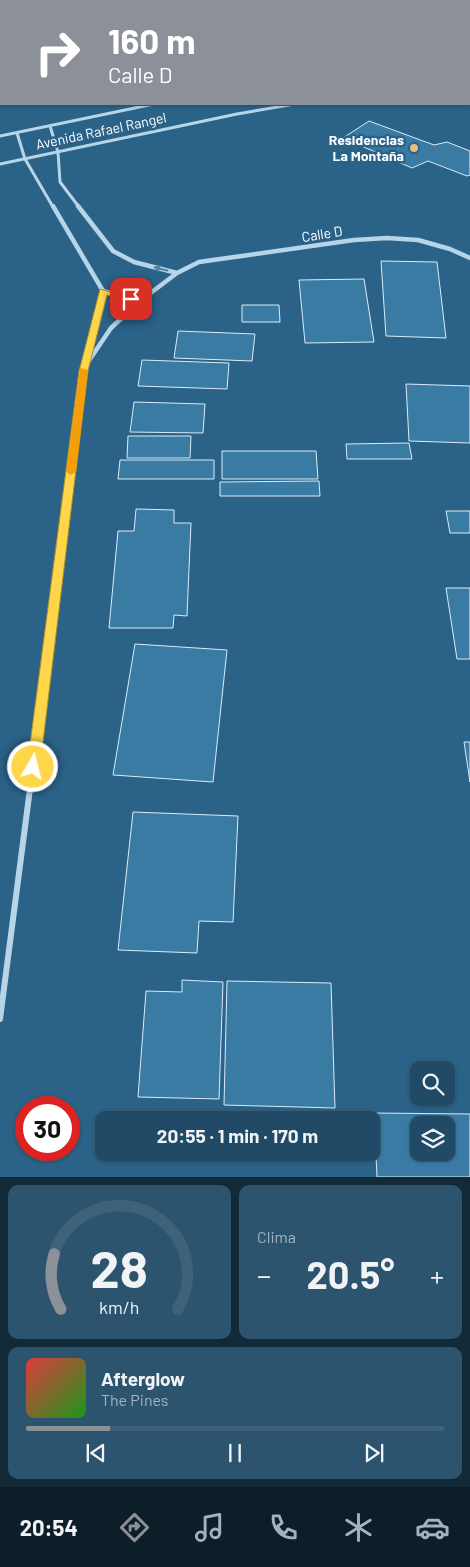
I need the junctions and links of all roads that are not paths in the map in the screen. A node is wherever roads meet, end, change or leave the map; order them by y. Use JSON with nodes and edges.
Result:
{"nodes":[{"id":1,"x":149,"y":105,"type":"edge"},
{"id":2,"x":289,"y":105,"type":"edge"},
{"id":3,"x":50,"y":126,"type":"junction"},
{"id":4,"x":17,"y":133,"type":"junction"},
{"id":5,"x":0,"y":136,"type":"edge"},
{"id":6,"x":58,"y":152,"type":"junction"},
{"id":7,"x":25,"y":159,"type":"junction"},
{"id":8,"x":0,"y":164,"type":"edge"},
{"id":9,"x":470,"y":258,"type":"edge"},
{"id":10,"x":177,"y":273,"type":"junction"},
{"id":11,"x":103,"y":291,"type":"junction"},
{"id":12,"x":140,"y":301,"type":"junction"},
{"id":13,"x":83,"y":371,"type":"junction"},
{"id":14,"x":0,"y":1019,"type":"edge"}],
"edges":[{"from":1,"to":3,"type":"street","name":"Avenida Rafael Rangel"},
{"from":2,"to":6,"type":"street","name":"Avenida Rafael Rangel"},
{"from":3,"to":4,"type":"street","name":"Avenida Rafael Rangel"},
{"from":3,"to":6,"type":"street"},
{"from":4,"to":5,"type":"street","name":"Avenida Rafael Rangel"},
{"from":4,"to":7,"type":"street"},
{"from":6,"to":7,"type":"street","name":"Avenida Rafael Rangel"},
{"from":10,"to":6,"type":"street","one_way":true},
{"from":7,"to":8,"type":"street","name":"Avenida Rafael Rangel"},
{"from":7,"to":11,"type":"street"},
{"from":9,"to":10,"type":"street","name":"Calle D"},
{"from":10,"to":12,"type":"street","name":"Calle D"},
{"from":11,"to":12,"type":"street"},
{"from":11,"to":13,"type":"street"},
{"from":12,"to":13,"type":"street","name":"Calle D"},
{"from":13,"to":14,"type":"street"}]}
